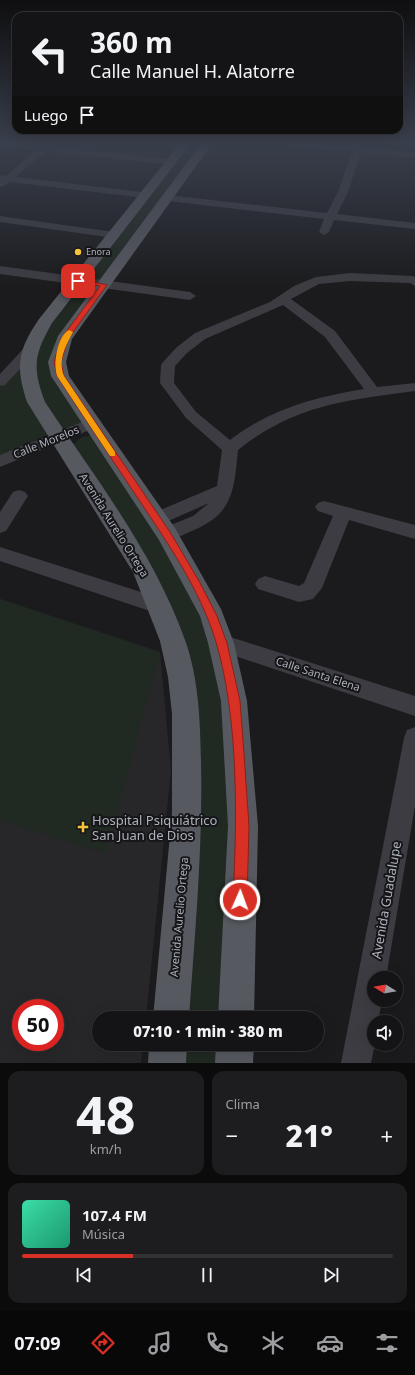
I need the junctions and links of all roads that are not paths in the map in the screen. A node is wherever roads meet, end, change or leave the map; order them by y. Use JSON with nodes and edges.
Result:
{"nodes":[{"id":1,"x":107,"y":191,"type":"edge"},
{"id":2,"x":149,"y":191,"type":"edge"},
{"id":3,"x":173,"y":191,"type":"edge"},
{"id":4,"x":343,"y":191,"type":"edge"},
{"id":5,"x":146,"y":195,"type":"junction"},
{"id":6,"x":168,"y":198,"type":"junction"},
{"id":7,"x":327,"y":203,"type":"dead end"},
{"id":8,"x":0,"y":220,"type":"edge"},
{"id":9,"x":326,"y":222,"type":"junction"},
{"id":10,"x":415,"y":226,"type":"edge"},
{"id":11,"x":114,"y":235,"type":"junction"},
{"id":12,"x":0,"y":270,"type":"edge"},
{"id":13,"x":414,"y":280,"type":"edge"},
{"id":14,"x":78,"y":281,"type":"junction"},
{"id":15,"x":104,"y":285,"type":"junction"},
{"id":16,"x":190,"y":296,"type":"dead end"},
{"id":17,"x":283,"y":299,"type":"junction"},
{"id":18,"x":30,"y":350,"type":"junction"},
{"id":19,"x":0,"y":382,"type":"edge"},
{"id":20,"x":415,"y":387,"type":"edge"},
{"id":21,"x":374,"y":393,"type":"junction"},
{"id":22,"x":92,"y":423,"type":"junction"},
{"id":23,"x":58,"y":436,"type":"junction"},
{"id":24,"x":230,"y":448,"type":"junction"},
{"id":25,"x":0,"y":461,"type":"edge"},
{"id":26,"x":224,"y":490,"type":"junction"},
{"id":27,"x":19,"y":496,"type":"dead end"},
{"id":28,"x":324,"y":507,"type":"dead end"},
{"id":29,"x":344,"y":512,"type":"junction"},
{"id":30,"x":0,"y":526,"type":"edge"},
{"id":31,"x":162,"y":527,"type":"junction"},
{"id":32,"x":415,"y":532,"type":"edge"},
{"id":33,"x":0,"y":554,"type":"edge"},
{"id":34,"x":265,"y":584,"type":"dead end"},
{"id":35,"x":159,"y":606,"type":"junction"},
{"id":36,"x":221,"y":643,"type":"junction"},
{"id":37,"x":415,"y":706,"type":"edge"},
{"id":38,"x":415,"y":738,"type":"edge"},
{"id":39,"x":171,"y":1011,"type":"edge"},
{"id":40,"x":236,"y":1011,"type":"edge"},
{"id":41,"x":168,"y":1051,"type":"edge"},
{"id":42,"x":235,"y":1051,"type":"edge"},
{"id":43,"x":167,"y":1063,"type":"edge"},
{"id":44,"x":234,"y":1063,"type":"edge"},
{"id":45,"x":356,"y":1063,"type":"edge"}],
"edges":[{"from":1,"to":5,"type":"street"},
{"from":2,"to":5,"type":"main road","name":"Avenida Aurelio Ortega"},
{"from":3,"to":6,"type":"main road"},
{"from":4,"to":9,"type":"street"},
{"from":5,"to":11,"type":"main road","name":"Avenida Aurelio Ortega"},
{"from":6,"to":9,"type":"street"},
{"from":6,"to":15,"type":"main road"},
{"from":7,"to":9,"type":"street"},
{"from":8,"to":11,"type":"street"},
{"from":9,"to":10,"type":"street"},
{"from":11,"to":14,"type":"main road","name":"Avenida Aurelio Ortega"},
{"from":12,"to":14,"type":"street"},
{"from":13,"to":17,"type":"street"},
{"from":14,"to":15,"type":"street"},
{"from":14,"to":18,"type":"main road","name":"Avenida Aurelio Ortega"},
{"from":15,"to":16,"type":"street"},
{"from":15,"to":22,"type":"main road"},
{"from":17,"to":21,"type":"street"},
{"from":17,"to":24,"type":"street"},
{"from":18,"to":19,"type":"street"},
{"from":18,"to":23,"type":"main road","name":"Avenida Aurelio Ortega"},
{"from":20,"to":21,"type":"street"},
{"from":21,"to":24,"type":"street"},
{"from":22,"to":23,"type":"street","name":"Calle Morelos"},
{"from":22,"to":31,"type":"main road"},
{"from":23,"to":25,"type":"street","name":"Calle Morelos"},
{"from":23,"to":35,"type":"main road","name":"Avenida Aurelio Ortega"},
{"from":24,"to":26,"type":"street"},
{"from":26,"to":31,"type":"street"},
{"from":26,"to":31,"type":"street"},
{"from":27,"to":30,"type":"street"},
{"from":28,"to":29,"type":"street"},
{"from":29,"to":32,"type":"street"},
{"from":29,"to":34,"type":"street"},
{"from":31,"to":36,"type":"main road"},
{"from":33,"to":35,"type":"street"},
{"from":35,"to":39,"type":"main road","name":"Avenida Aurelio Ortega"},
{"from":36,"to":37,"type":"street","name":"Calle Santa Elena"},
{"from":36,"to":40,"type":"main road"},
{"from":38,"to":45,"type":"street","name":"Avenida Guadalupe"},
{"from":41,"to":43,"type":"main road"},
{"from":42,"to":44,"type":"main road"}]}
